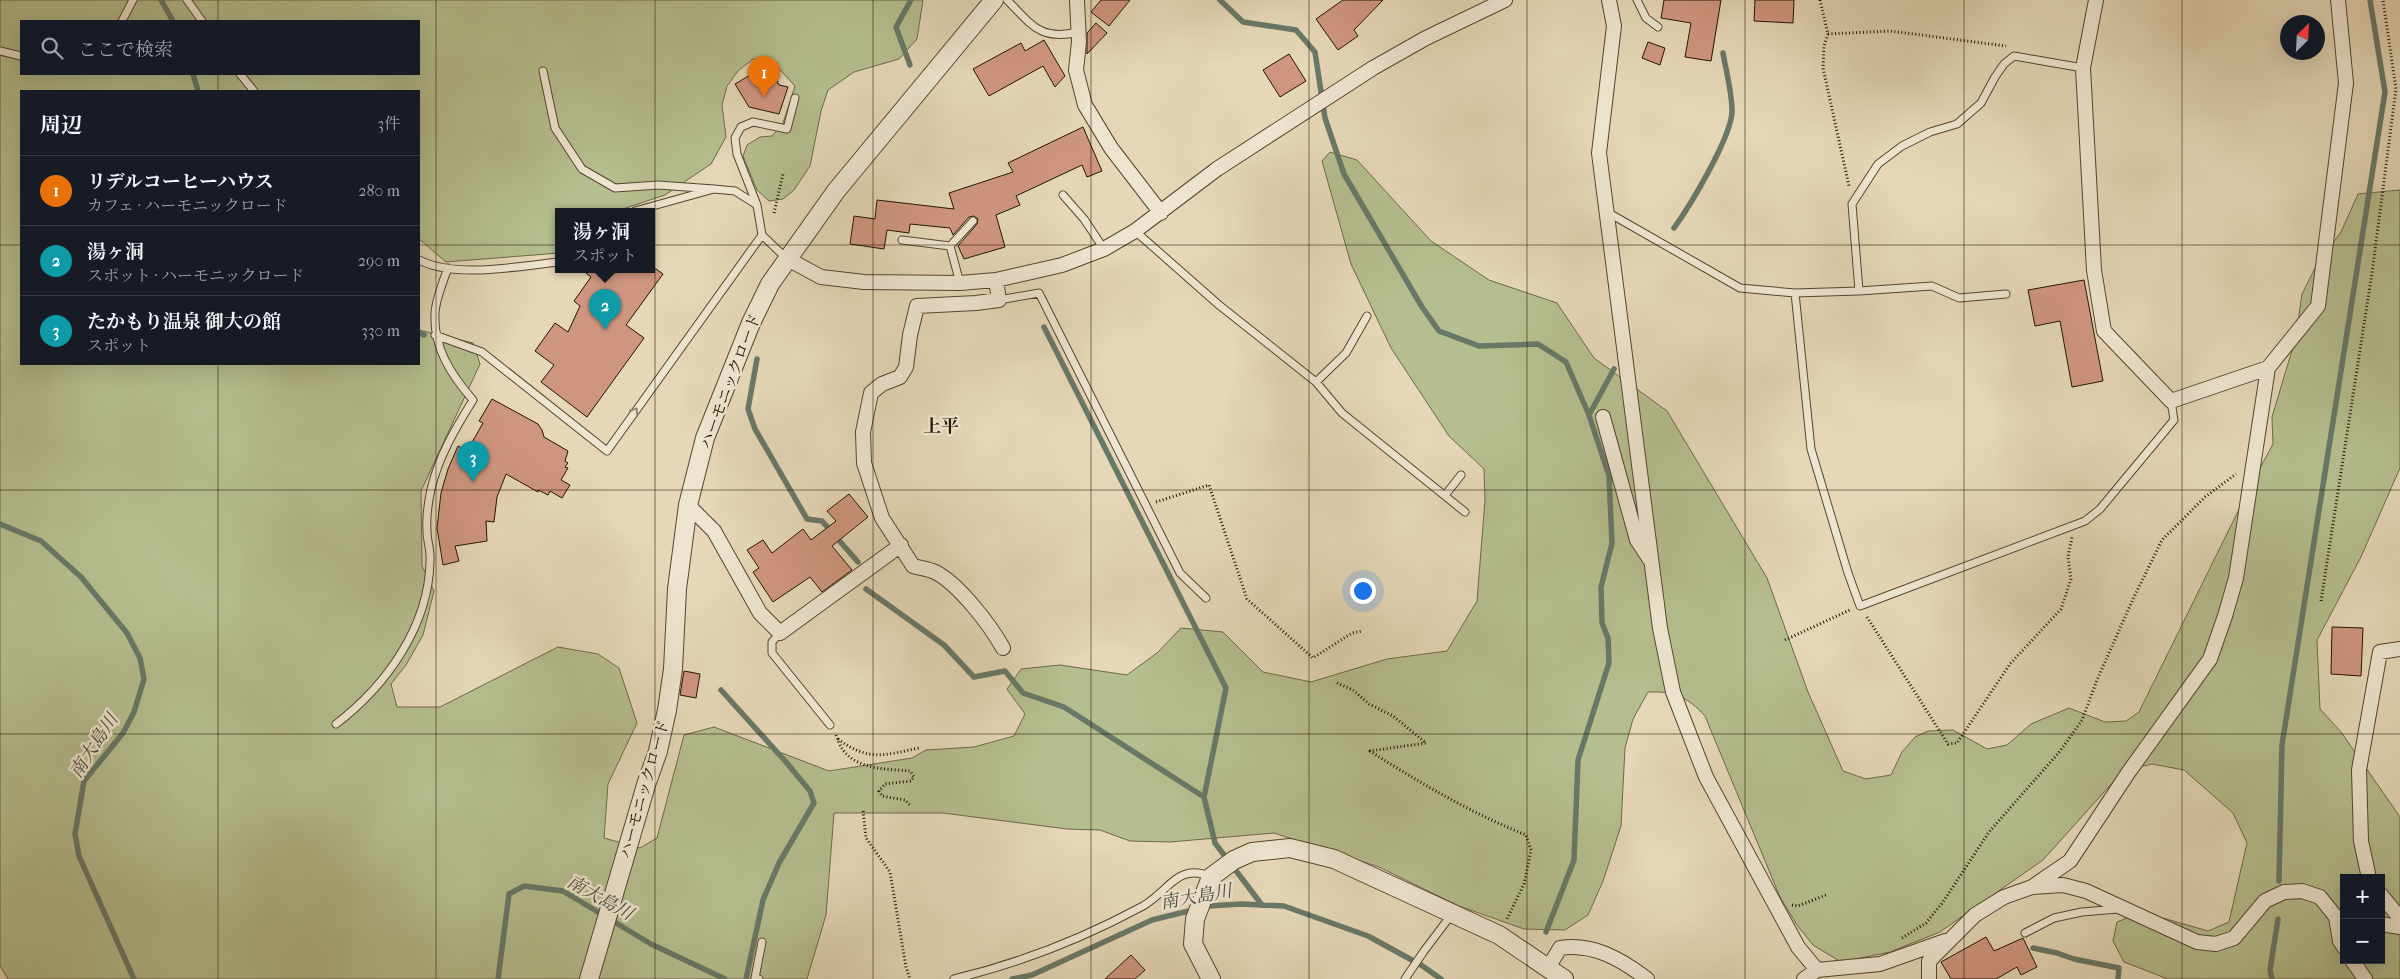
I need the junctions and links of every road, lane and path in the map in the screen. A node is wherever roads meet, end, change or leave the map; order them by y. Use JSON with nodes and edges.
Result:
{"nodes":[{"id":1,"x":133,"y":0,"type":"edge"},
{"id":2,"x":187,"y":0,"type":"edge"},
{"id":3,"x":994,"y":0,"type":"edge"},
{"id":4,"x":1006,"y":0,"type":"edge"},
{"id":5,"x":1077,"y":0,"type":"edge"},
{"id":6,"x":1505,"y":0,"type":"edge"},
{"id":7,"x":1609,"y":0,"type":"edge"},
{"id":8,"x":1637,"y":0,"type":"edge"},
{"id":9,"x":1820,"y":0,"type":"edge"},
{"id":10,"x":2096,"y":0,"type":"edge"},
{"id":11,"x":2338,"y":0,"type":"edge"},
{"id":12,"x":2383,"y":0,"type":"edge"},
{"id":13,"x":123,"y":20,"type":"edge"},
{"id":14,"x":201,"y":20,"type":"edge"},
{"id":15,"x":1658,"y":26,"type":"dead end"},
{"id":16,"x":1078,"y":32,"type":"junction"},
{"id":17,"x":1828,"y":34,"type":"junction"},
{"id":18,"x":0,"y":51,"type":"edge"},
{"id":19,"x":20,"y":56,"type":"edge"},
{"id":20,"x":2014,"y":56,"type":"junction"},
{"id":21,"x":2083,"y":68,"type":"junction"},
{"id":22,"x":543,"y":71,"type":"dead end"},
{"id":23,"x":241,"y":75,"type":"edge"},
{"id":24,"x":253,"y":90,"type":"edge"},
{"id":25,"x":795,"y":98,"type":"dead end"},
{"id":26,"x":783,"y":174,"type":"dead end"},
{"id":27,"x":714,"y":189,"type":"junction"},
{"id":28,"x":1063,"y":195,"type":"dead end"},
{"id":29,"x":1852,"y":204,"type":"junction"},
{"id":30,"x":757,"y":205,"type":"junction"},
{"id":31,"x":646,"y":208,"type":"edge"},
{"id":32,"x":1607,"y":212,"type":"junction"},
{"id":33,"x":774,"y":213,"type":"dead end"},
{"id":34,"x":1161,"y":214,"type":"junction"},
{"id":35,"x":973,"y":221,"type":"dead end"},
{"id":36,"x":1135,"y":231,"type":"junction"},
{"id":37,"x":762,"y":234,"type":"junction"},
{"id":38,"x":902,"y":240,"type":"dead end"},
{"id":39,"x":950,"y":246,"type":"junction"},
{"id":40,"x":1104,"y":249,"type":"junction"},
{"id":41,"x":786,"y":258,"type":"junction"},
{"id":42,"x":420,"y":260,"type":"edge"},
{"id":43,"x":555,"y":262,"type":"edge"},
{"id":44,"x":448,"y":268,"type":"junction"},
{"id":45,"x":996,"y":280,"type":"junction"},
{"id":46,"x":960,"y":283,"type":"junction"},
{"id":47,"x":1859,"y":291,"type":"junction"},
{"id":48,"x":1795,"y":294,"type":"junction"},
{"id":49,"x":2006,"y":294,"type":"dead end"},
{"id":50,"x":999,"y":300,"type":"junction"},
{"id":51,"x":1367,"y":316,"type":"dead end"},
{"id":52,"x":436,"y":335,"type":"junction"},
{"id":53,"x":2268,"y":368,"type":"junction"},
{"id":54,"x":1316,"y":382,"type":"junction"},
{"id":55,"x":2171,"y":401,"type":"junction"},
{"id":56,"x":1603,"y":417,"type":"dead end"},
{"id":57,"x":2254,"y":461,"type":"junction"},
{"id":58,"x":1461,"y":475,"type":"dead end"},
{"id":59,"x":1446,"y":494,"type":"junction"},
{"id":60,"x":688,"y":505,"type":"junction"},
{"id":61,"x":1146,"y":505,"type":"junction"},
{"id":62,"x":1465,"y":512,"type":"dead end"},
{"id":63,"x":2075,"y":525,"type":"junction"},
{"id":64,"x":901,"y":545,"type":"junction"},
{"id":65,"x":1652,"y":565,"type":"junction"},
{"id":66,"x":1206,"y":598,"type":"dead end"},
{"id":67,"x":2322,"y":601,"type":"dead end"},
{"id":68,"x":1860,"y":606,"type":"junction"},
{"id":69,"x":1363,"y":631,"type":"dead end"},
{"id":70,"x":780,"y":633,"type":"junction"},
{"id":71,"x":1785,"y":640,"type":"dead end"},
{"id":72,"x":1003,"y":648,"type":"dead end"},
{"id":73,"x":2400,"y":649,"type":"edge"},
{"id":74,"x":1337,"y":683,"type":"dead end"},
{"id":75,"x":336,"y":724,"type":"dead end"},
{"id":76,"x":830,"y":725,"type":"joint"},
{"id":77,"x":838,"y":738,"type":"junction"},
{"id":78,"x":919,"y":748,"type":"dead end"},
{"id":79,"x":911,"y":806,"type":"dead end"},
{"id":80,"x":863,"y":811,"type":"dead end"},
{"id":81,"x":1218,"y":874,"type":"junction"},
{"id":82,"x":2369,"y":874,"type":"edge"},
{"id":83,"x":2032,"y":887,"type":"junction"},
{"id":84,"x":1826,"y":894,"type":"dead end"},
{"id":85,"x":2385,"y":900,"type":"edge"},
{"id":86,"x":1774,"y":902,"type":"junction"},
{"id":87,"x":2122,"y":908,"type":"junction"},
{"id":88,"x":1452,"y":914,"type":"junction"},
{"id":89,"x":2340,"y":918,"type":"edge"},
{"id":90,"x":2400,"y":918,"type":"edge"},
{"id":91,"x":2385,"y":925,"type":"edge"},
{"id":92,"x":2400,"y":927,"type":"edge"},
{"id":93,"x":2025,"y":933,"type":"dead end"},
{"id":94,"x":1498,"y":936,"type":"junction"},
{"id":95,"x":1900,"y":939,"type":"dead end"},
{"id":96,"x":1948,"y":940,"type":"junction"},
{"id":97,"x":762,"y":942,"type":"dead end"},
{"id":98,"x":2355,"y":964,"type":"edge"},
{"id":99,"x":1548,"y":968,"type":"junction"},
{"id":100,"x":1817,"y":970,"type":"junction"},
{"id":101,"x":1406,"y":978,"type":"edge"},
{"id":102,"x":589,"y":979,"type":"edge"},
{"id":103,"x":759,"y":979,"type":"edge"},
{"id":104,"x":910,"y":979,"type":"edge"},
{"id":105,"x":954,"y":979,"type":"edge"},
{"id":106,"x":1211,"y":979,"type":"edge"},
{"id":107,"x":1564,"y":979,"type":"edge"},
{"id":108,"x":1646,"y":979,"type":"edge"},
{"id":109,"x":1804,"y":979,"type":"edge"},
{"id":110,"x":1929,"y":979,"type":"edge"},
{"id":111,"x":2365,"y":979,"type":"edge"}],
"edges":[{"from":1,"to":13,"type":"lane"},
{"from":2,"to":14,"type":"lane"},
{"from":3,"to":41,"type":"street","name":"ハーモニックロード"},
{"from":4,"to":16,"type":"lane"},
{"from":5,"to":16,"type":"street"},
{"from":6,"to":34,"type":"street"},
{"from":7,"to":32,"type":"street"},
{"from":8,"to":15,"type":"lane"},
{"from":9,"to":17,"type":"path"},
{"from":10,"to":21,"type":"street"},
{"from":11,"to":53,"type":"street"},
{"from":12,"to":67,"type":"path"},
{"from":16,"to":34,"type":"street"},
{"from":17,"to":20,"type":"path"},
{"from":17,"to":29,"type":"path"},
{"from":18,"to":19,"type":"lane"},
{"from":20,"to":21,"type":"lane"},
{"from":20,"to":29,"type":"lane"},
{"from":21,"to":55,"type":"street"},
{"from":22,"to":27,"type":"lane"},
{"from":23,"to":24,"type":"lane"},
{"from":25,"to":30,"type":"lane"},
{"from":26,"to":33,"type":"path"},
{"from":27,"to":30,"type":"lane"},
{"from":27,"to":31,"type":"lane"},
{"from":28,"to":40,"type":"lane"},
{"from":29,"to":47,"type":"lane"},
{"from":30,"to":37,"type":"lane"},
{"from":32,"to":48,"type":"lane"},
{"from":32,"to":65,"type":"street"},
{"from":34,"to":36,"type":"street"},
{"from":35,"to":39,"type":"lane"},
{"from":36,"to":40,"type":"street"},
{"from":36,"to":54,"type":"lane"},
{"from":37,"to":41,"type":"lane"},
{"from":52,"to":37,"type":"lane","one_way":true},
{"from":38,"to":39,"type":"lane"},
{"from":39,"to":46,"type":"lane"},
{"from":40,"to":45,"type":"street"},
{"from":41,"to":46,"type":"street"},
{"from":41,"to":60,"type":"street","name":"ハーモニックロード"},
{"from":42,"to":44,"type":"lane"},
{"from":43,"to":44,"type":"lane"},
{"from":44,"to":52,"type":"lane"},
{"from":45,"to":46,"type":"street"},
{"from":45,"to":50,"type":"street"},
{"from":47,"to":48,"type":"lane"},
{"from":47,"to":49,"type":"lane"},
{"from":48,"to":68,"type":"lane"},
{"from":50,"to":61,"type":"lane"},
{"from":50,"to":64,"type":"street"},
{"from":51,"to":54,"type":"lane"},
{"from":52,"to":75,"type":"lane"},
{"from":53,"to":55,"type":"street"},
{"from":53,"to":57,"type":"street"},
{"from":54,"to":59,"type":"lane"},
{"from":55,"to":63,"type":"lane"},
{"from":56,"to":65,"type":"street"},
{"from":57,"to":83,"type":"street"},
{"from":57,"to":95,"type":"path"},
{"from":58,"to":59,"type":"lane"},
{"from":59,"to":62,"type":"lane"},
{"from":60,"to":70,"type":"street"},
{"from":60,"to":102,"type":"street","name":"ハーモニックロード"},
{"from":61,"to":66,"type":"lane"},
{"from":61,"to":69,"type":"path"},
{"from":63,"to":68,"type":"lane"},
{"from":63,"to":68,"type":"path"},
{"from":64,"to":70,"type":"street"},
{"from":64,"to":72,"type":"street"},
{"from":65,"to":86,"type":"street"},
{"from":68,"to":71,"type":"path"},
{"from":70,"to":76,"type":"lane"},
{"from":73,"to":82,"type":"street"},
{"from":74,"to":94,"type":"path"},
{"from":76,"to":77,"type":"path"},
{"from":77,"to":78,"type":"path"},
{"from":77,"to":79,"type":"path"},
{"from":80,"to":104,"type":"path"},
{"from":81,"to":88,"type":"street"},
{"from":81,"to":105,"type":"lane"},
{"from":81,"to":106,"type":"street"},
{"from":83,"to":87,"type":"street"},
{"from":83,"to":96,"type":"street"},
{"from":84,"to":86,"type":"path"},
{"from":85,"to":90,"type":"street"},
{"from":86,"to":100,"type":"street"},
{"from":87,"to":89,"type":"street"},
{"from":87,"to":93,"type":"lane"},
{"from":88,"to":94,"type":"street"},
{"from":88,"to":101,"type":"lane"},
{"from":91,"to":92,"type":"street"},
{"from":94,"to":99,"type":"street"},
{"from":96,"to":100,"type":"street"},
{"from":96,"to":110,"type":"street"},
{"from":97,"to":103,"type":"lane"},
{"from":98,"to":111,"type":"street"},
{"from":99,"to":107,"type":"street"},
{"from":99,"to":108,"type":"street"},
{"from":100,"to":109,"type":"street"}]}
